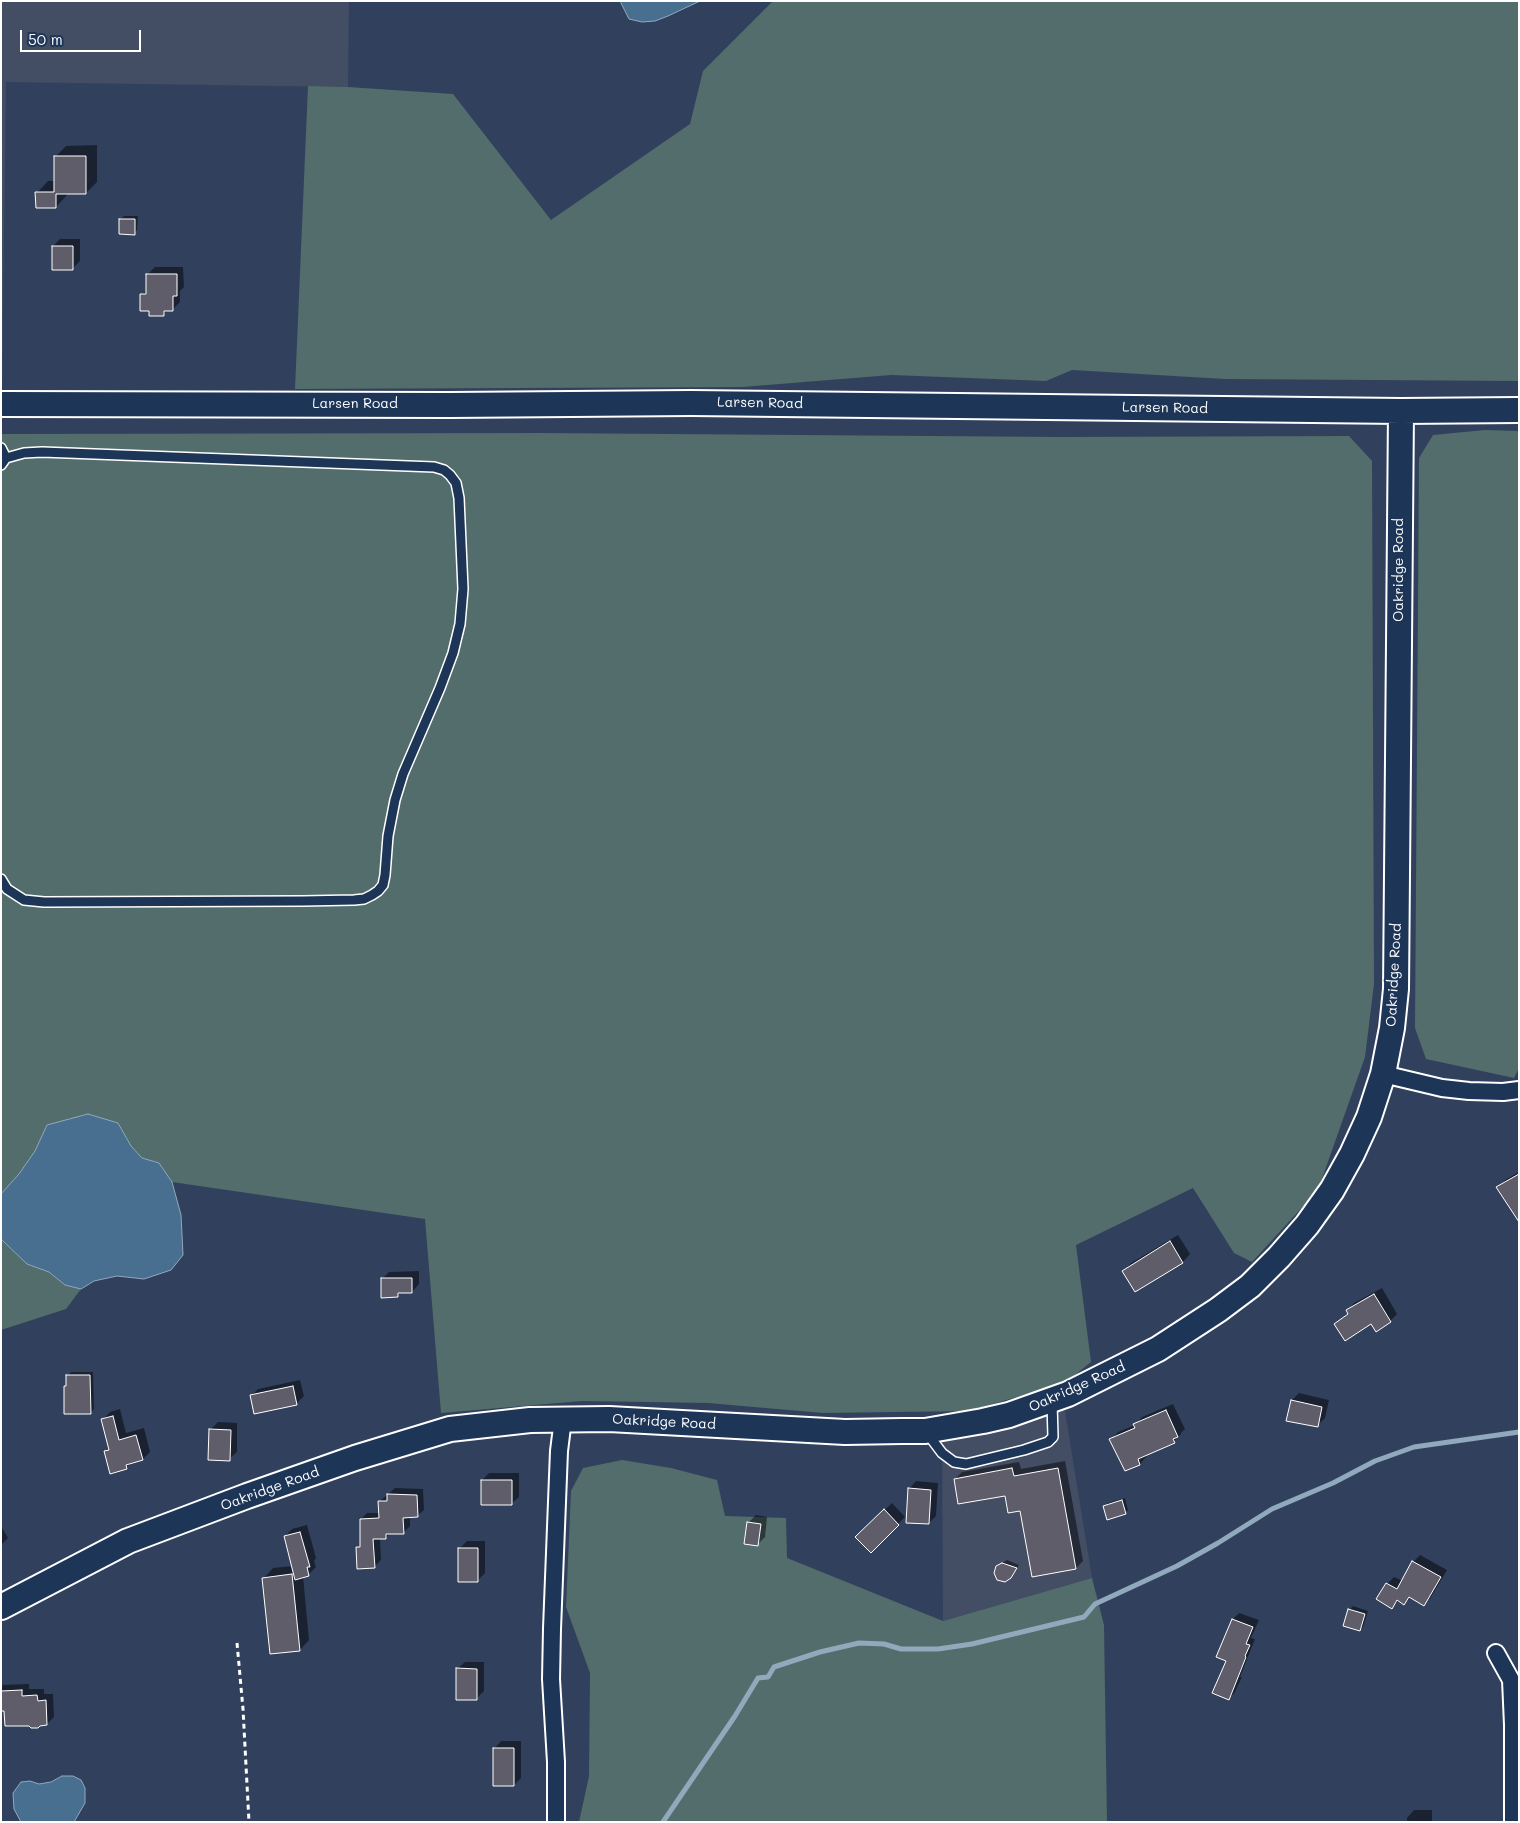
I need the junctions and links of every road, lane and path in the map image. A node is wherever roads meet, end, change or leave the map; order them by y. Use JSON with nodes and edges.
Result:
{"nodes":[{"id":1,"x":1,"y":404,"type":"edge"},
{"id":2,"x":1519,"y":410,"type":"edge"},
{"id":3,"x":1401,"y":411,"type":"junction"},
{"id":4,"x":1,"y":448,"type":"edge"},
{"id":5,"x":4,"y":461,"type":"edge"},
{"id":6,"x":1,"y":879,"type":"edge"},
{"id":7,"x":1383,"y":1074,"type":"junction"},
{"id":8,"x":1519,"y":1090,"type":"edge"},
{"id":9,"x":1052,"y":1401,"type":"junction"},
{"id":10,"x":563,"y":1419,"type":"junction"},
{"id":11,"x":925,"y":1431,"type":"junction"},
{"id":12,"x":1,"y":1607,"type":"edge"},
{"id":13,"x":237,"y":1643,"type":"dead end"},
{"id":14,"x":1496,"y":1653,"type":"dead end"},
{"id":15,"x":249,"y":1822,"type":"edge"},
{"id":16,"x":556,"y":1822,"type":"edge"},
{"id":17,"x":1513,"y":1822,"type":"edge"}],
"edges":[{"from":1,"to":3,"type":"street","name":"Larsen Road"},
{"from":2,"to":3,"type":"street","name":"Larsen Road"},
{"from":3,"to":7,"type":"street","name":"Oakridge Road"},
{"from":4,"to":5,"type":"lane"},
{"from":5,"to":6,"type":"lane"},
{"from":7,"to":8,"type":"street"},
{"from":7,"to":9,"type":"street","name":"Oakridge Road"},
{"from":9,"to":11,"type":"street","name":"Oakridge Road"},
{"from":9,"to":11,"type":"lane"},
{"from":10,"to":11,"type":"street","name":"Oakridge Road"},
{"from":10,"to":12,"type":"street","name":"Oakridge Road"},
{"from":10,"to":16,"type":"street"},
{"from":13,"to":15,"type":"path"},
{"from":14,"to":17,"type":"street"}]}
